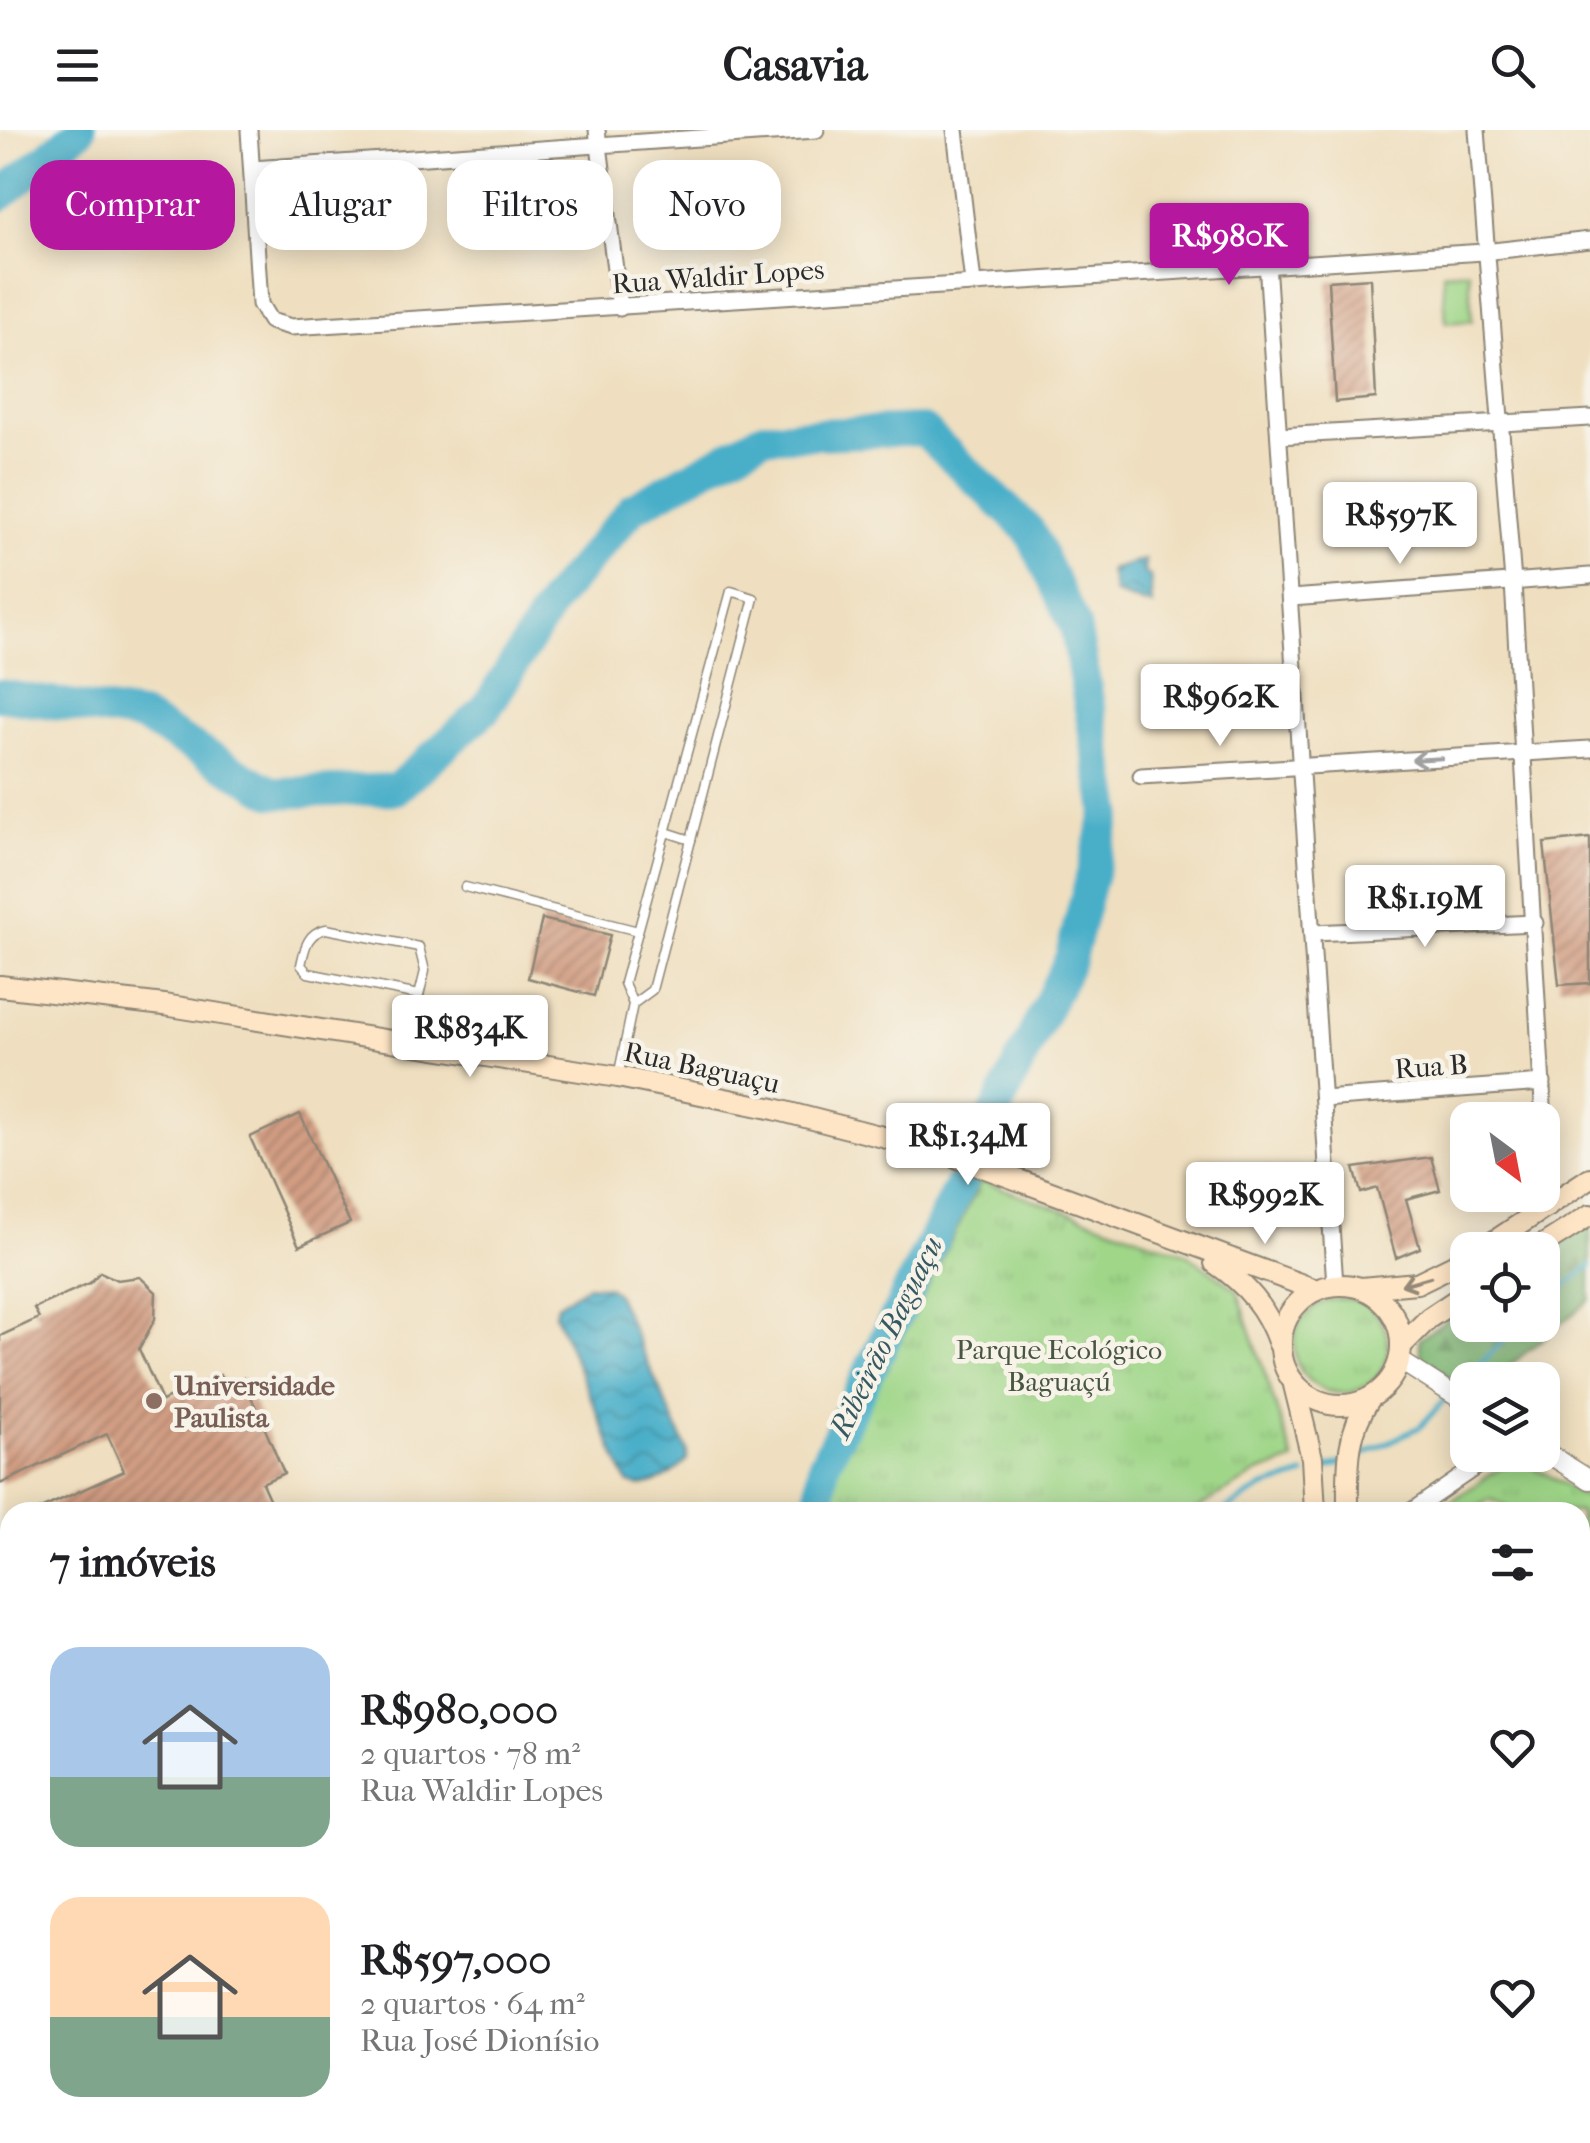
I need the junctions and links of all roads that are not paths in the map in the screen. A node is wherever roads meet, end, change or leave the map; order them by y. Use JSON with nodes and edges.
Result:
{"nodes":[{"id":1,"x":249,"y":130,"type":"edge"},
{"id":2,"x":816,"y":130,"type":"edge"},
{"id":3,"x":955,"y":130,"type":"edge"},
{"id":4,"x":1478,"y":130,"type":"edge"},
{"id":5,"x":761,"y":131,"type":"edge"},
{"id":6,"x":597,"y":137,"type":"edge"},
{"id":7,"x":252,"y":169,"type":"junction"},
{"id":8,"x":1590,"y":240,"type":"edge"},
{"id":9,"x":1484,"y":252,"type":"junction"},
{"id":10,"x":1267,"y":262,"type":"junction"},
{"id":11,"x":973,"y":283,"type":"junction"},
{"id":12,"x":620,"y":308,"type":"junction"},
{"id":13,"x":1590,"y":418,"type":"edge"},
{"id":14,"x":1498,"y":426,"type":"junction"},
{"id":15,"x":1280,"y":436,"type":"junction"},
{"id":16,"x":1590,"y":576,"type":"edge"},
{"id":17,"x":1513,"y":582,"type":"junction"},
{"id":18,"x":1291,"y":598,"type":"junction"},
{"id":19,"x":707,"y":680,"type":"junction"},
{"id":20,"x":731,"y":686,"type":"junction"},
{"id":21,"x":1590,"y":749,"type":"edge"},
{"id":22,"x":1524,"y":753,"type":"junction"},
{"id":23,"x":1302,"y":766,"type":"junction"},
{"id":24,"x":1140,"y":776,"type":"dead end"},
{"id":25,"x":666,"y":832,"type":"junction"},
{"id":26,"x":692,"y":840,"type":"junction"},
{"id":27,"x":465,"y":887,"type":"dead end"},
{"id":28,"x":1535,"y":922,"type":"junction"},
{"id":29,"x":638,"y":931,"type":"junction"},
{"id":30,"x":1313,"y":934,"type":"junction"},
{"id":31,"x":0,"y":986,"type":"edge"},
{"id":32,"x":419,"y":995,"type":"junction"},
{"id":33,"x":633,"y":1004,"type":"junction"},
{"id":34,"x":407,"y":1045,"type":"junction"},
{"id":35,"x":618,"y":1077,"type":"junction"},
{"id":36,"x":1543,"y":1084,"type":"junction"},
{"id":37,"x":1324,"y":1099,"type":"junction"},
{"id":38,"x":1544,"y":1102,"type":"edge"},
{"id":39,"x":1590,"y":1178,"type":"edge"},
{"id":40,"x":1560,"y":1201,"type":"edge"},
{"id":41,"x":1544,"y":1212,"type":"edge"},
{"id":42,"x":1590,"y":1215,"type":"edge"},
{"id":43,"x":1511,"y":1232,"type":"edge"},
{"id":44,"x":1560,"y":1234,"type":"edge"},
{"id":45,"x":1198,"y":1250,"type":"junction"},
{"id":46,"x":1450,"y":1267,"type":"edge"},
{"id":47,"x":1326,"y":1288,"type":"junction"},
{"id":48,"x":1360,"y":1288,"type":"junction"},
{"id":49,"x":1450,"y":1304,"type":"edge"},
{"id":50,"x":1280,"y":1347,"type":"junction"},
{"id":51,"x":1400,"y":1353,"type":"junction"},
{"id":52,"x":1294,"y":1384,"type":"junction"},
{"id":53,"x":1450,"y":1393,"type":"edge"},
{"id":54,"x":1370,"y":1398,"type":"junction"},
{"id":55,"x":1560,"y":1461,"type":"edge"},
{"id":56,"x":1468,"y":1472,"type":"edge"},
{"id":57,"x":1590,"y":1480,"type":"edge"},
{"id":58,"x":1315,"y":1502,"type":"edge"},
{"id":59,"x":1348,"y":1502,"type":"edge"},
{"id":60,"x":1425,"y":1502,"type":"edge"}],
"edges":[{"from":1,"to":7,"type":"street"},
{"from":2,"to":5,"type":"street"},
{"from":3,"to":11,"type":"street"},
{"from":4,"to":9,"type":"street"},
{"from":5,"to":6,"type":"street"},
{"from":6,"to":7,"type":"street"},
{"from":6,"to":12,"type":"street"},
{"from":7,"to":12,"type":"street","name":"Rua Waldir Lopes"},
{"from":8,"to":9,"type":"street","name":"Rua Waldir Lopes"},
{"from":9,"to":10,"type":"street","name":"Rua Waldir Lopes"},
{"from":9,"to":14,"type":"street"},
{"from":10,"to":11,"type":"street","name":"Rua Waldir Lopes"},
{"from":10,"to":15,"type":"street"},
{"from":11,"to":12,"type":"street","name":"Rua Waldir Lopes"},
{"from":13,"to":14,"type":"street"},
{"from":14,"to":15,"type":"street"},
{"from":14,"to":17,"type":"street"},
{"from":15,"to":18,"type":"street"},
{"from":16,"to":17,"type":"street"},
{"from":17,"to":18,"type":"street"},
{"from":17,"to":22,"type":"street"},
{"from":18,"to":23,"type":"street"},
{"from":19,"to":20,"type":"lane"},
{"from":19,"to":20,"type":"lane"},
{"from":19,"to":25,"type":"lane"},
{"from":20,"to":26,"type":"lane"},
{"from":21,"to":22,"type":"street"},
{"from":22,"to":23,"type":"street","one_way":true},
{"from":22,"to":28,"type":"street"},
{"from":23,"to":24,"type":"street"},
{"from":23,"to":30,"type":"street"},
{"from":25,"to":26,"type":"lane"},
{"from":25,"to":29,"type":"lane"},
{"from":26,"to":33,"type":"lane"},
{"from":27,"to":29,"type":"lane"},
{"from":28,"to":30,"type":"street"},
{"from":28,"to":36,"type":"street"},
{"from":29,"to":33,"type":"lane"},
{"from":30,"to":37,"type":"street"},
{"from":31,"to":34,"type":"main road","name":"Rua Baguaçu"},
{"from":32,"to":32,"type":"lane"},
{"from":32,"to":34,"type":"lane"},
{"from":33,"to":35,"type":"lane"},
{"from":34,"to":35,"type":"main road","name":"Rua Baguaçu"},
{"from":35,"to":45,"type":"main road","name":"Rua Baguaçu"},
{"from":36,"to":37,"type":"street","name":"Rua B"},
{"from":36,"to":38,"type":"street"},
{"from":37,"to":47,"type":"street"},
{"from":39,"to":40,"type":"main road"},
{"from":41,"to":43,"type":"main road"},
{"from":42,"to":44,"type":"main road"},
{"from":45,"to":47,"type":"main road","name":"Rua Baguaçu"},
{"from":45,"to":50,"type":"main road"},
{"from":46,"to":48,"type":"main road","one_way":true},
{"from":47,"to":48,"type":"main road"},
{"from":47,"to":50,"type":"main road"},
{"from":48,"to":51,"type":"main road"},
{"from":49,"to":51,"type":"main road"},
{"from":50,"to":52,"type":"main road"},
{"from":51,"to":53,"type":"street"},
{"from":51,"to":54,"type":"main road"},
{"from":52,"to":54,"type":"main road"},
{"from":52,"to":58,"type":"main road"},
{"from":54,"to":59,"type":"main road"},
{"from":55,"to":57,"type":"street"},
{"from":56,"to":60,"type":"street"}]}
